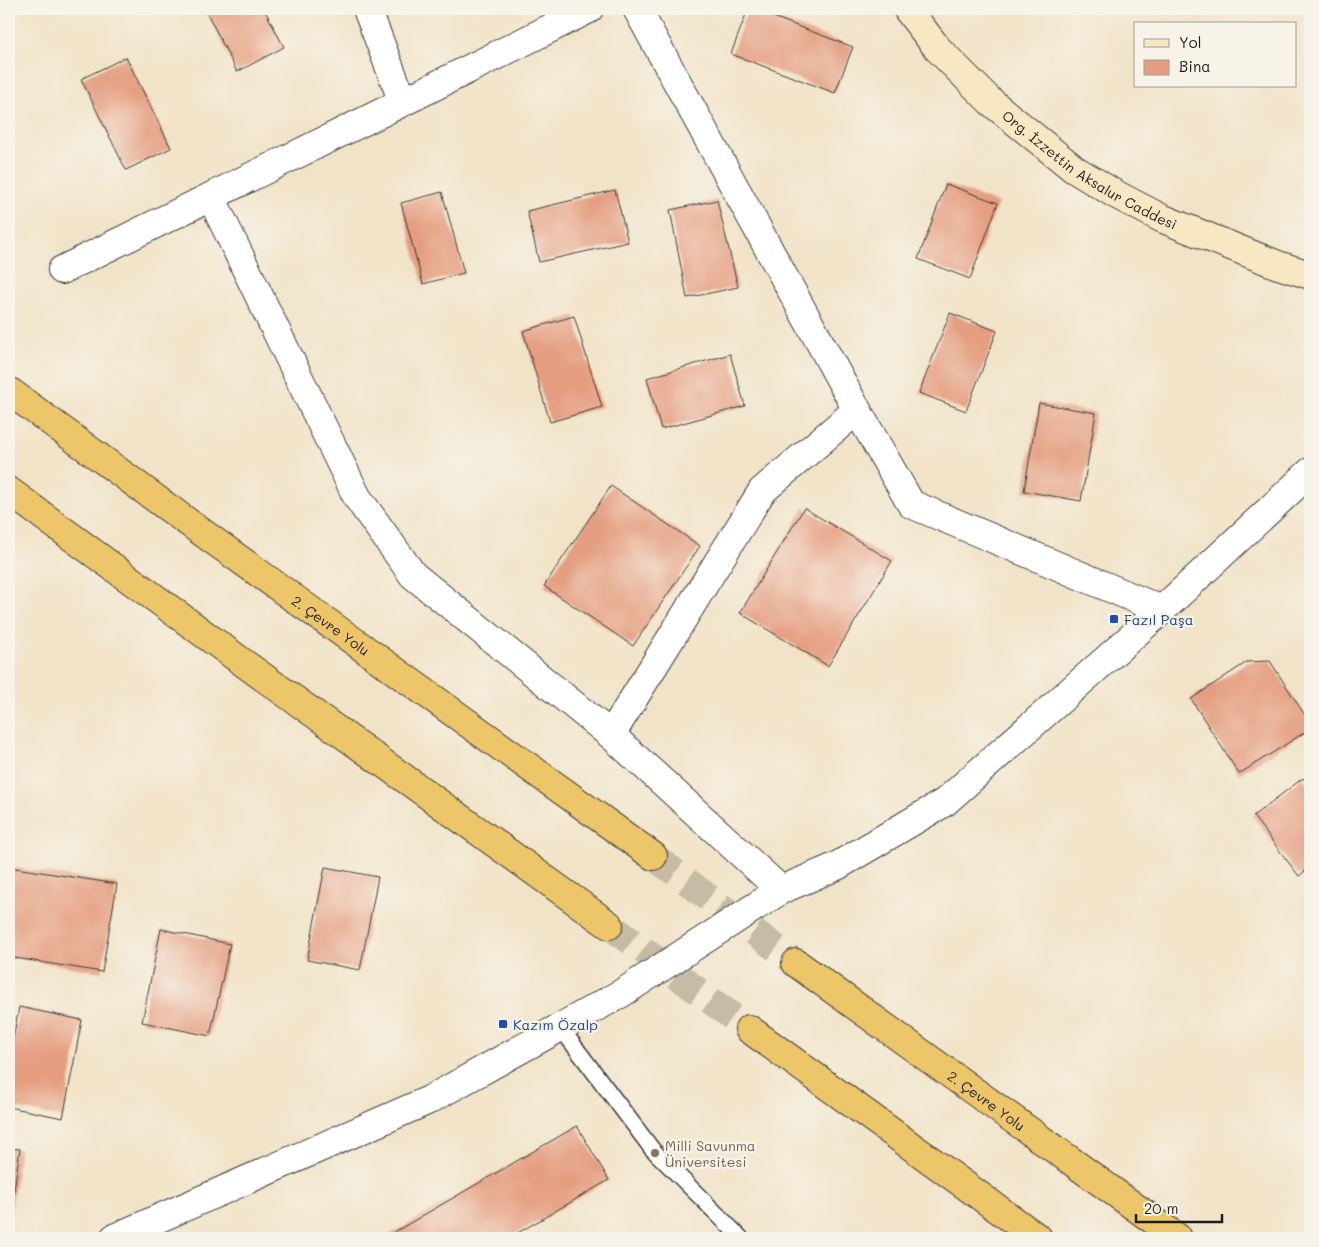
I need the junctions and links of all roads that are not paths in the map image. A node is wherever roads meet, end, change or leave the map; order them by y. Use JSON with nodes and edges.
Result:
{"nodes":[{"id":1,"x":367,"y":9,"type":"edge"},
{"id":2,"x":589,"y":9,"type":"edge"},
{"id":3,"x":637,"y":9,"type":"edge"},
{"id":4,"x":907,"y":9,"type":"edge"},
{"id":5,"x":403,"y":102,"type":"junction"},
{"id":6,"x":211,"y":197,"type":"junction"},
{"id":7,"x":62,"y":270,"type":"dead end"},
{"id":8,"x":1310,"y":275,"type":"edge"},
{"id":9,"x":9,"y":391,"type":"edge"},
{"id":10,"x":857,"y":410,"type":"junction"},
{"id":11,"x":1310,"y":472,"type":"edge"},
{"id":12,"x":9,"y":491,"type":"edge"},
{"id":13,"x":1162,"y":610,"type":"junction"},
{"id":14,"x":611,"y":735,"type":"junction"},
{"id":15,"x":653,"y":856,"type":"tunnel mouth"},
{"id":16,"x":781,"y":890,"type":"junction"},
{"id":17,"x":609,"y":925,"type":"tunnel mouth"},
{"id":18,"x":796,"y":963,"type":"tunnel mouth"},
{"id":19,"x":560,"y":1027,"type":"junction"},
{"id":20,"x":750,"y":1029,"type":"tunnel mouth"},
{"id":21,"x":114,"y":1238,"type":"edge"},
{"id":22,"x":741,"y":1238,"type":"edge"},
{"id":23,"x":1038,"y":1238,"type":"edge"},
{"id":24,"x":1178,"y":1238,"type":"edge"}],
"edges":[{"from":1,"to":5,"type":"street"},
{"from":2,"to":5,"type":"street"},
{"from":3,"to":10,"type":"street"},
{"from":4,"to":8,"type":"main road","name":"Org. İzzettin Aksalur Caddesi"},
{"from":5,"to":6,"type":"street"},
{"from":6,"to":7,"type":"street"},
{"from":6,"to":14,"type":"street"},
{"from":9,"to":15,"type":"highway","name":"2. Çevre Yolu"},
{"from":10,"to":13,"type":"street"},
{"from":10,"to":14,"type":"street"},
{"from":11,"to":13,"type":"street"},
{"from":12,"to":17,"type":"highway"},
{"from":13,"to":16,"type":"street"},
{"from":14,"to":16,"type":"street"},
{"from":16,"to":19,"type":"street"},
{"from":18,"to":24,"type":"highway","name":"2. Çevre Yolu"},
{"from":19,"to":21,"type":"street"},
{"from":19,"to":22,"type":"lane"},
{"from":20,"to":23,"type":"highway"}]}
